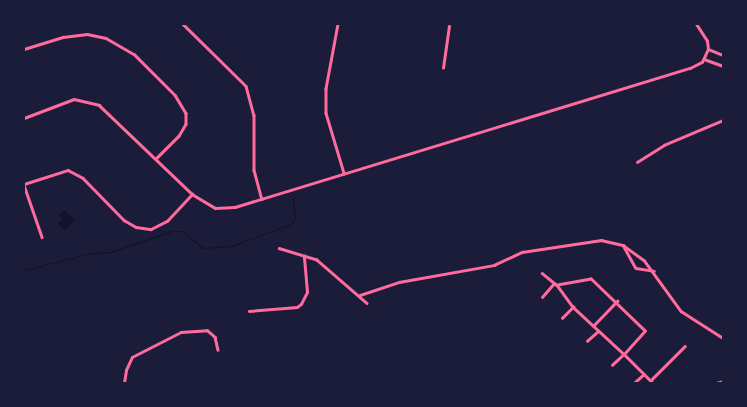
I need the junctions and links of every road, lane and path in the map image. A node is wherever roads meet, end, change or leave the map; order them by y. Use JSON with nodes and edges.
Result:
{"nodes":[{"id":1,"x":183,"y":24,"type":"edge"},
{"id":2,"x":338,"y":24,"type":"edge"},
{"id":3,"x":428,"y":24,"type":"edge"},
{"id":4,"x":520,"y":24,"type":"edge"},
{"id":5,"x":696,"y":24,"type":"edge"},
{"id":6,"x":449,"y":26,"type":"junction"},
{"id":7,"x":24,"y":49,"type":"edge"},
{"id":8,"x":708,"y":49,"type":"junction"},
{"id":9,"x":723,"y":55,"type":"edge"},
{"id":10,"x":704,"y":59,"type":"junction"},
{"id":11,"x":723,"y":66,"type":"edge"},
{"id":12,"x":442,"y":68,"type":"dead end"},
{"id":13,"x":24,"y":118,"type":"edge"},
{"id":14,"x":723,"y":120,"type":"edge"},
{"id":15,"x":157,"y":158,"type":"junction"},
{"id":16,"x":637,"y":162,"type":"dead end"},
{"id":17,"x":344,"y":173,"type":"junction"},
{"id":18,"x":24,"y":184,"type":"edge"},
{"id":19,"x":192,"y":194,"type":"junction"},
{"id":20,"x":262,"y":199,"type":"junction"},
{"id":21,"x":42,"y":237,"type":"dead end"},
{"id":22,"x":623,"y":245,"type":"junction"},
{"id":23,"x":279,"y":248,"type":"dead end"},
{"id":24,"x":304,"y":256,"type":"junction"},
{"id":25,"x":654,"y":271,"type":"junction"},
{"id":26,"x":542,"y":273,"type":"dead end"},
{"id":27,"x":555,"y":284,"type":"junction"},
{"id":28,"x":360,"y":295,"type":"junction"},
{"id":29,"x":542,"y":297,"type":"dead end"},
{"id":30,"x":617,"y":301,"type":"junction"},
{"id":31,"x":367,"y":303,"type":"dead end"},
{"id":32,"x":573,"y":307,"type":"junction"},
{"id":33,"x":249,"y":310,"type":"dead end"},
{"id":34,"x":562,"y":318,"type":"dead end"},
{"id":35,"x":593,"y":326,"type":"junction"},
{"id":36,"x":598,"y":331,"type":"junction"},
{"id":37,"x":723,"y":338,"type":"edge"},
{"id":38,"x":586,"y":342,"type":"dead end"},
{"id":39,"x":685,"y":346,"type":"dead end"},
{"id":40,"x":218,"y":350,"type":"dead end"},
{"id":41,"x":624,"y":354,"type":"junction"},
{"id":42,"x":612,"y":365,"type":"dead end"},
{"id":43,"x":644,"y":374,"type":"junction"},
{"id":44,"x":723,"y":381,"type":"edge"},
{"id":45,"x":652,"y":382,"type":"edge"},
{"id":46,"x":124,"y":383,"type":"edge"},
{"id":47,"x":634,"y":383,"type":"edge"},
{"id":48,"x":716,"y":383,"type":"edge"}],
"edges":[{"from":1,"to":20,"type":"street"},
{"from":2,"to":17,"type":"street"},
{"from":3,"to":6,"type":"street"},
{"from":4,"to":6,"type":"street"},
{"from":5,"to":8,"type":"street"},
{"from":6,"to":12,"type":"street"},
{"from":7,"to":15,"type":"street"},
{"from":8,"to":9,"type":"street"},
{"from":8,"to":10,"type":"street"},
{"from":10,"to":11,"type":"street"},
{"from":10,"to":17,"type":"street"},
{"from":13,"to":15,"type":"street"},
{"from":14,"to":16,"type":"street"},
{"from":15,"to":19,"type":"street"},
{"from":17,"to":20,"type":"street"},
{"from":18,"to":19,"type":"street"},
{"from":18,"to":21,"type":"street"},
{"from":19,"to":20,"type":"street"},
{"from":22,"to":25,"type":"street"},
{"from":22,"to":25,"type":"street"},
{"from":22,"to":28,"type":"street"},
{"from":23,"to":24,"type":"street"},
{"from":24,"to":28,"type":"street"},
{"from":24,"to":33,"type":"street"},
{"from":25,"to":37,"type":"street"},
{"from":26,"to":27,"type":"street"},
{"from":27,"to":29,"type":"street"},
{"from":27,"to":30,"type":"street"},
{"from":27,"to":32,"type":"street"},
{"from":28,"to":31,"type":"street"},
{"from":30,"to":35,"type":"street"},
{"from":30,"to":41,"type":"street"},
{"from":32,"to":34,"type":"street"},
{"from":32,"to":35,"type":"street"},
{"from":35,"to":36,"type":"street"},
{"from":36,"to":38,"type":"street"},
{"from":36,"to":41,"type":"street"},
{"from":39,"to":45,"type":"street"},
{"from":40,"to":46,"type":"street"},
{"from":41,"to":42,"type":"street"},
{"from":41,"to":43,"type":"street"},
{"from":43,"to":45,"type":"street"},
{"from":43,"to":47,"type":"street"},
{"from":44,"to":48,"type":"street"}]}
